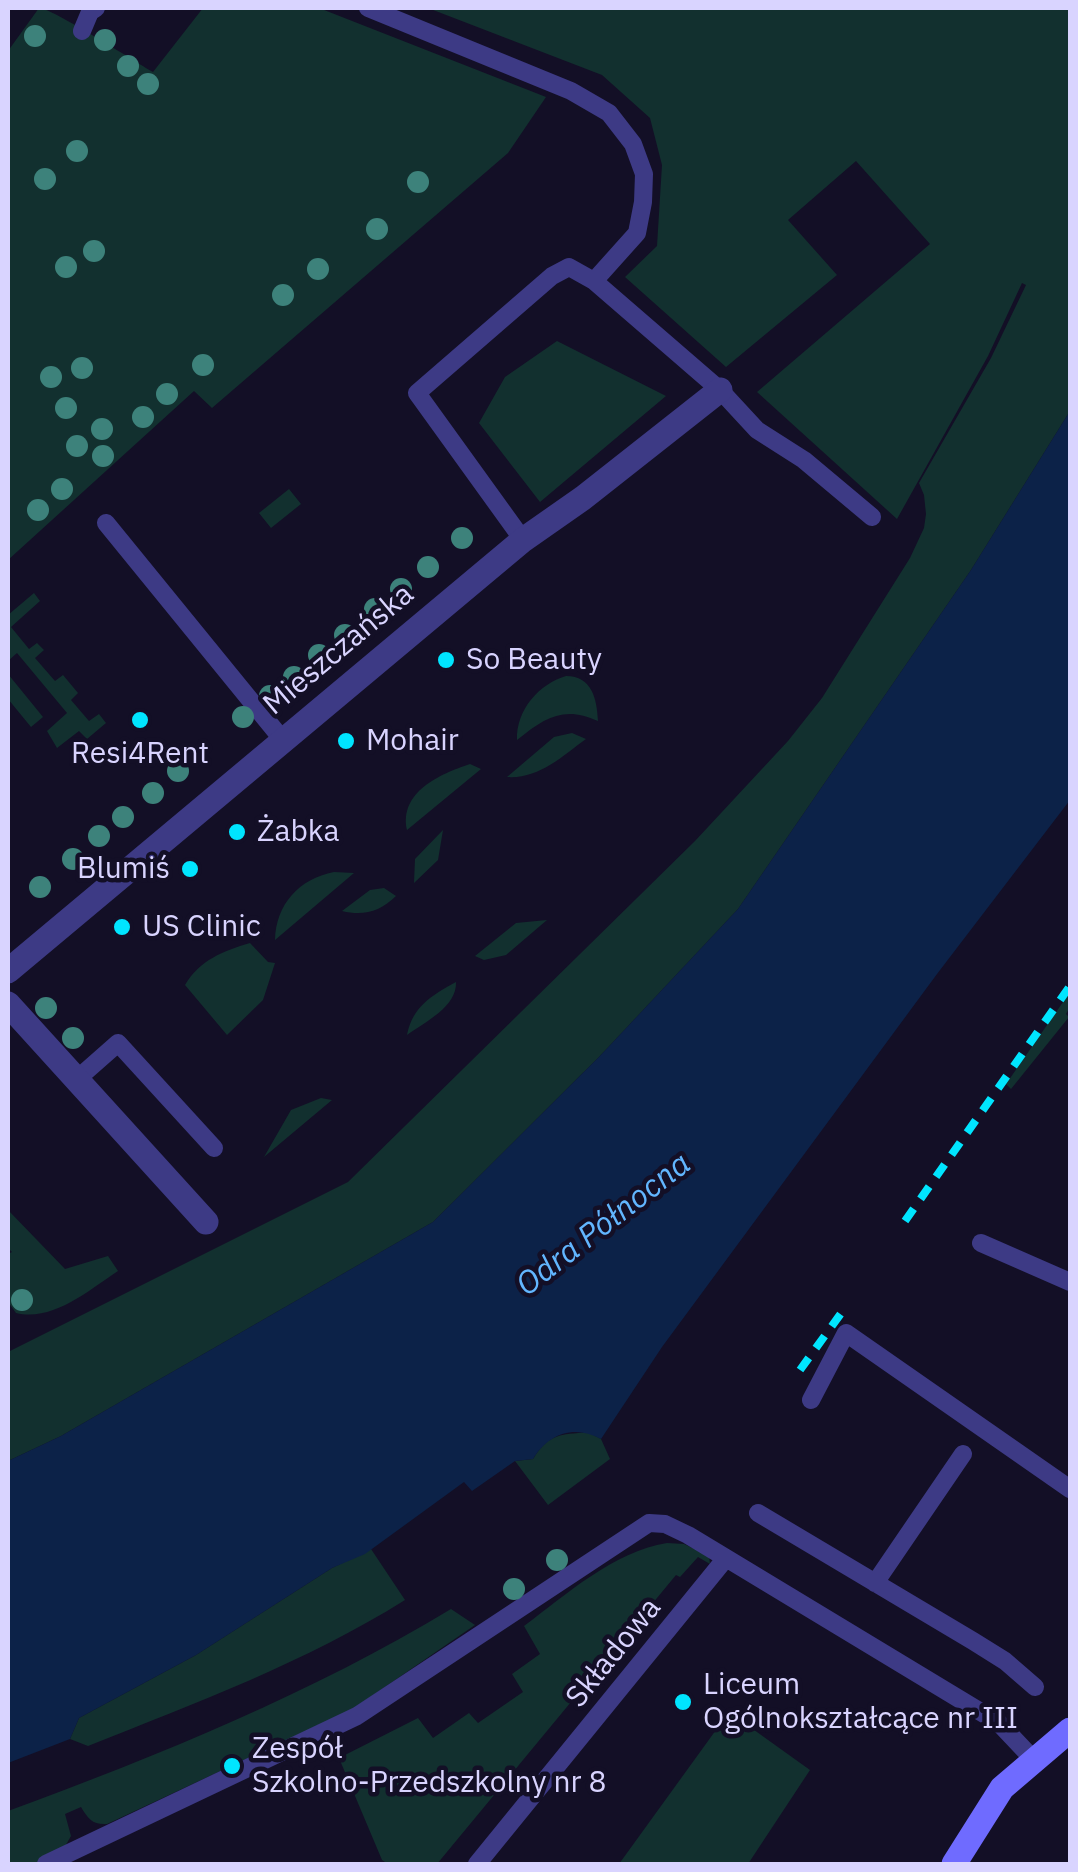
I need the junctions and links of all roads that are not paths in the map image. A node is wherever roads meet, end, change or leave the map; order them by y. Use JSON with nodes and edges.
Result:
{"nodes":[{"id":1,"x":368,"y":8,"type":"edge"},
{"id":2,"x":90,"y":9,"type":"edge"},
{"id":3,"x":82,"y":31,"type":"dead end"},
{"id":4,"x":594,"y":281,"type":"junction"},
{"id":5,"x":720,"y":390,"type":"junction"},
{"id":6,"x":872,"y":517,"type":"dead end"},
{"id":7,"x":106,"y":523,"type":"dead end"},
{"id":8,"x":523,"y":540,"type":"junction"},
{"id":9,"x":282,"y":739,"type":"junction"},
{"id":10,"x":8,"y":971,"type":"edge"},
{"id":11,"x":8,"y":1004,"type":"edge"},
{"id":12,"x":76,"y":1080,"type":"junction"},
{"id":13,"x":214,"y":1148,"type":"dead end"},
{"id":14,"x":206,"y":1222,"type":"dead end"},
{"id":15,"x":981,"y":1243,"type":"dead end"},
{"id":16,"x":1070,"y":1282,"type":"edge"},
{"id":17,"x":811,"y":1400,"type":"dead end"},
{"id":18,"x":964,"y":1454,"type":"dead end"},
{"id":19,"x":1070,"y":1489,"type":"edge"},
{"id":20,"x":758,"y":1513,"type":"dead end"},
{"id":21,"x":722,"y":1563,"type":"junction"},
{"id":22,"x":875,"y":1583,"type":"junction"},
{"id":23,"x":1035,"y":1687,"type":"dead end"},
{"id":24,"x":1070,"y":1730,"type":"edge"},
{"id":25,"x":1034,"y":1759,"type":"junction"},
{"id":26,"x":46,"y":1864,"type":"edge"},
{"id":27,"x":477,"y":1864,"type":"edge"},
{"id":28,"x":954,"y":1864,"type":"edge"}],
"edges":[{"from":1,"to":4,"type":"lane"},
{"from":2,"to":3,"type":"lane"},
{"from":4,"to":5,"type":"lane"},
{"from":4,"to":8,"type":"lane"},
{"from":5,"to":6,"type":"lane"},
{"from":5,"to":8,"type":"street","name":"Mieszczańska"},
{"from":7,"to":9,"type":"lane"},
{"from":8,"to":9,"type":"street","name":"Mieszczańska"},
{"from":9,"to":10,"type":"street","name":"Mieszczańska"},
{"from":11,"to":12,"type":"street"},
{"from":12,"to":13,"type":"lane"},
{"from":12,"to":14,"type":"street"},
{"from":15,"to":16,"type":"lane"},
{"from":17,"to":19,"type":"lane"},
{"from":18,"to":22,"type":"lane"},
{"from":20,"to":22,"type":"lane"},
{"from":21,"to":25,"type":"lane"},
{"from":21,"to":26,"type":"lane"},
{"from":21,"to":27,"type":"lane","name":"Składowa"},
{"from":22,"to":23,"type":"lane"},
{"from":24,"to":25,"type":"main road"},
{"from":25,"to":28,"type":"main road"}]}
